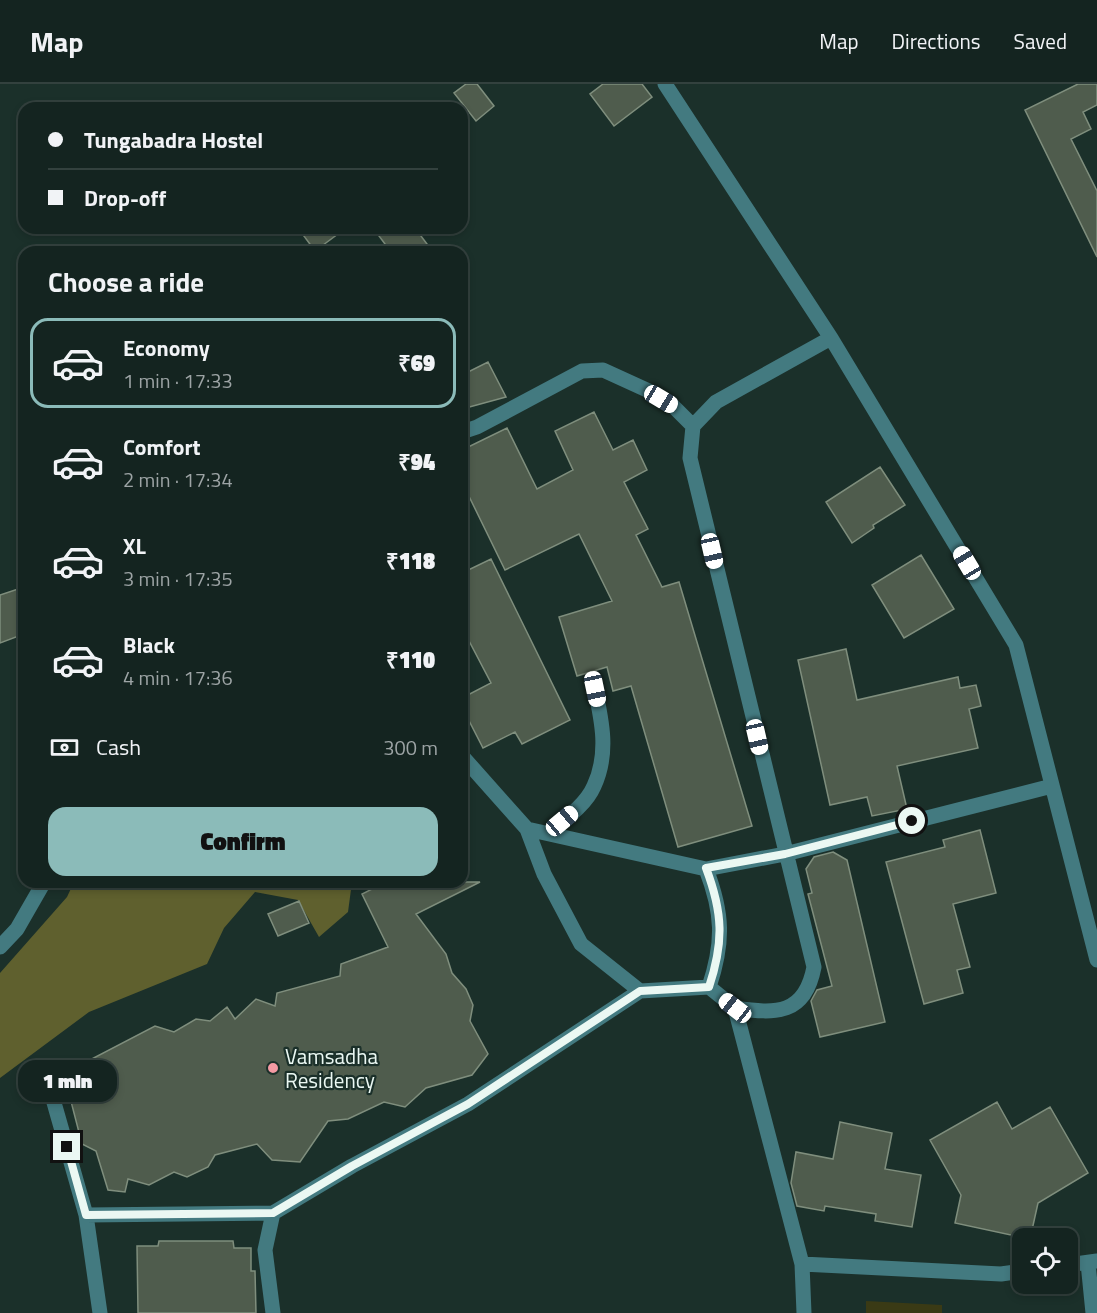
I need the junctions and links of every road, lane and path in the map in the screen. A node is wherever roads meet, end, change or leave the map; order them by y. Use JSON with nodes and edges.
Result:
{"nodes":[{"id":1,"x":665,"y":84,"type":"edge"},
{"id":2,"x":831,"y":338,"type":"junction"},
{"id":3,"x":693,"y":426,"type":"junction"},
{"id":4,"x":468,"y":430,"type":"edge"},
{"id":5,"x":595,"y":689,"type":"dead end"},
{"id":6,"x":468,"y":763,"type":"edge"},
{"id":7,"x":1052,"y":786,"type":"junction"},
{"id":8,"x":527,"y":829,"type":"junction"},
{"id":9,"x":548,"y":833,"type":"junction"},
{"id":10,"x":785,"y":854,"type":"junction"},
{"id":11,"x":706,"y":868,"type":"junction"},
{"id":12,"x":41,"y":888,"type":"edge"},
{"id":13,"x":0,"y":947,"type":"edge"},
{"id":14,"x":1097,"y":960,"type":"edge"},
{"id":15,"x":709,"y":987,"type":"junction"},
{"id":16,"x":640,"y":991,"type":"junction"},
{"id":17,"x":735,"y":1008,"type":"junction"},
{"id":18,"x":47,"y":1078,"type":"dead end"},
{"id":19,"x":273,"y":1213,"type":"junction"},
{"id":20,"x":86,"y":1215,"type":"junction"},
{"id":21,"x":1093,"y":1262,"type":"edge"},
{"id":22,"x":802,"y":1264,"type":"junction"},
{"id":23,"x":1078,"y":1264,"type":"edge"},
{"id":24,"x":1012,"y":1272,"type":"edge"},
{"id":25,"x":100,"y":1313,"type":"edge"},
{"id":26,"x":273,"y":1313,"type":"edge"},
{"id":27,"x":804,"y":1313,"type":"edge"},
{"id":28,"x":1093,"y":1313,"type":"edge"}],
"edges":[{"from":1,"to":2,"type":"lane"},
{"from":2,"to":3,"type":"lane"},
{"from":2,"to":7,"type":"lane"},
{"from":3,"to":4,"type":"lane"},
{"from":3,"to":10,"type":"lane"},
{"from":5,"to":9,"type":"lane"},
{"from":6,"to":8,"type":"lane"},
{"from":7,"to":10,"type":"lane"},
{"from":7,"to":14,"type":"lane"},
{"from":8,"to":9,"type":"lane"},
{"from":8,"to":16,"type":"lane"},
{"from":9,"to":11,"type":"lane"},
{"from":10,"to":11,"type":"lane"},
{"from":10,"to":17,"type":"lane"},
{"from":11,"to":15,"type":"lane"},
{"from":12,"to":13,"type":"lane"},
{"from":15,"to":16,"type":"lane"},
{"from":15,"to":17,"type":"lane"},
{"from":16,"to":19,"type":"lane"},
{"from":17,"to":22,"type":"lane"},
{"from":18,"to":20,"type":"lane"},
{"from":19,"to":20,"type":"lane"},
{"from":19,"to":26,"type":"lane"},
{"from":20,"to":25,"type":"lane"},
{"from":21,"to":23,"type":"lane"},
{"from":21,"to":28,"type":"lane"},
{"from":22,"to":24,"type":"lane"},
{"from":22,"to":27,"type":"lane"}]}
